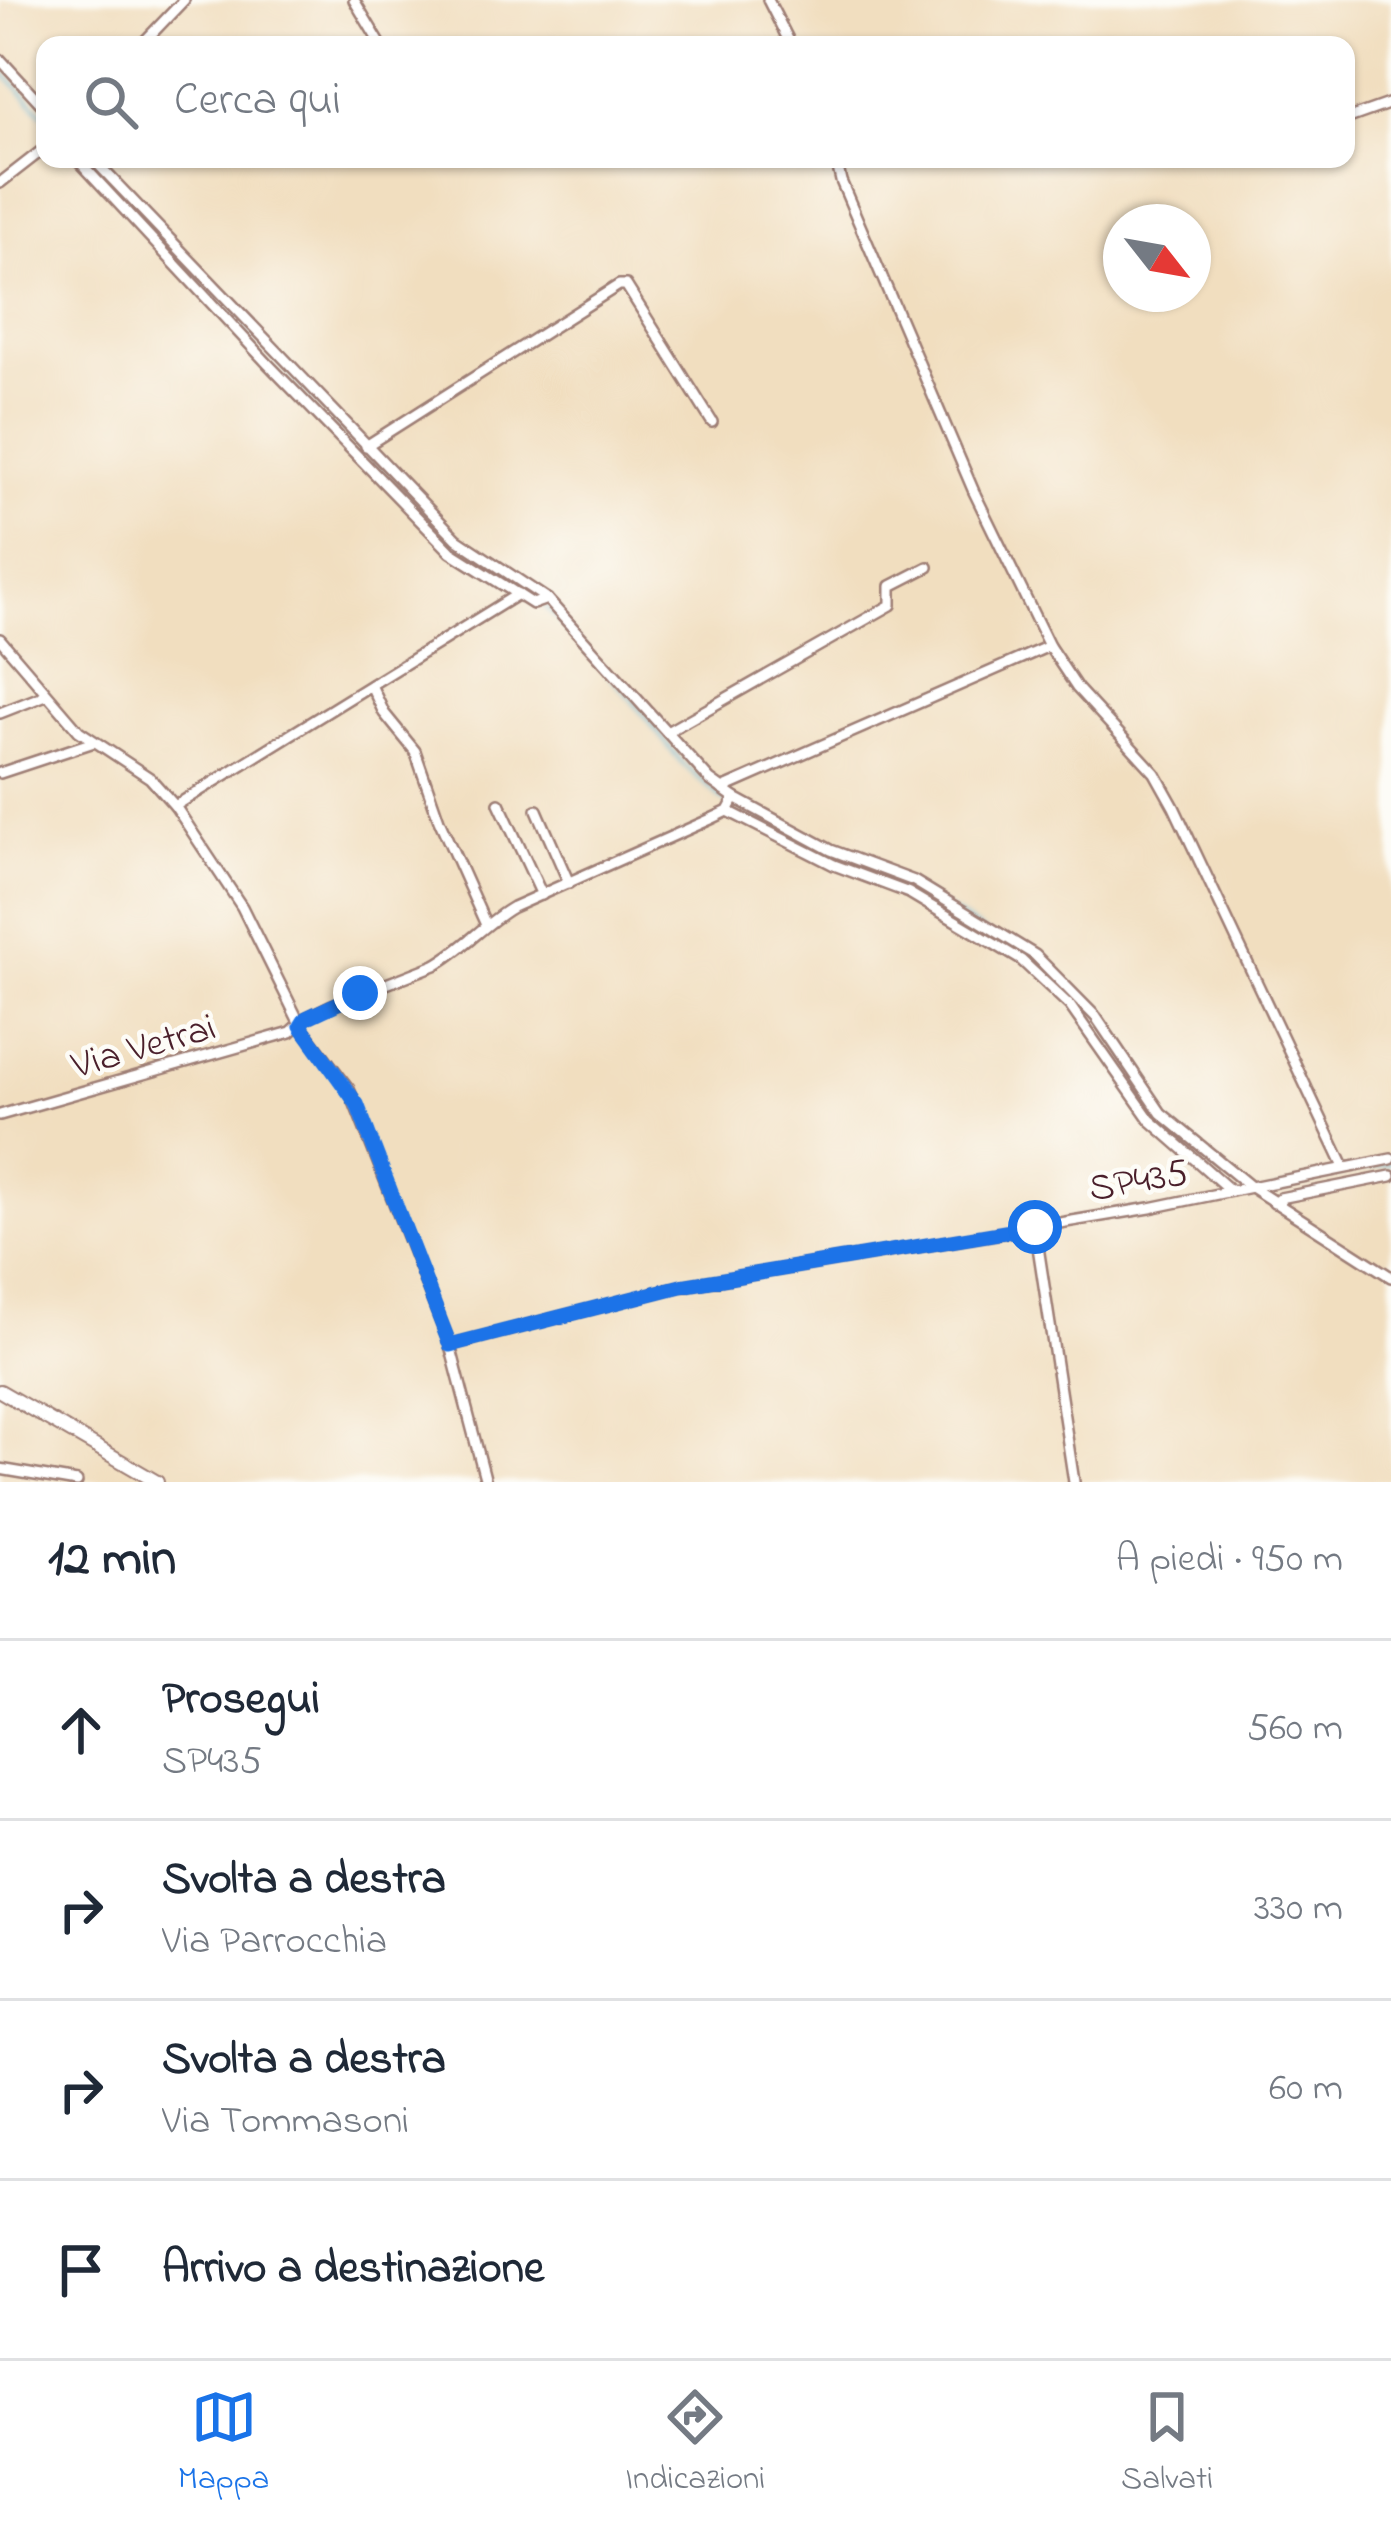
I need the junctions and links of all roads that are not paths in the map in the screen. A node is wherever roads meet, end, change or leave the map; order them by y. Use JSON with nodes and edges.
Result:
{"nodes":[{"id":1,"x":184,"y":0,"type":"edge"},
{"id":2,"x":354,"y":0,"type":"edge"},
{"id":3,"x":768,"y":0,"type":"edge"},
{"id":4,"x":150,"y":36,"type":"edge"},
{"id":5,"x":375,"y":36,"type":"edge"},
{"id":6,"x":786,"y":36,"type":"edge"},
{"id":7,"x":0,"y":59,"type":"edge"},
{"id":8,"x":36,"y":98,"type":"edge"},
{"id":9,"x":1391,"y":103,"type":"edge"},
{"id":10,"x":1355,"y":116,"type":"edge"},
{"id":11,"x":36,"y":155,"type":"edge"},
{"id":12,"x":85,"y":168,"type":"edge"},
{"id":13,"x":102,"y":168,"type":"edge"},
{"id":14,"x":838,"y":168,"type":"edge"},
{"id":15,"x":0,"y":183,"type":"edge"},
{"id":16,"x":712,"y":422,"type":"dead end"},
{"id":17,"x":366,"y":446,"type":"junction"},
{"id":18,"x":928,"y":567,"type":"dead end"},
{"id":19,"x":518,"y":594,"type":"junction"},
{"id":20,"x":543,"y":600,"type":"junction"},
{"id":21,"x":0,"y":639,"type":"edge"},
{"id":22,"x":1048,"y":646,"type":"junction"},
{"id":23,"x":371,"y":685,"type":"junction"},
{"id":24,"x":46,"y":694,"type":"junction"},
{"id":25,"x":0,"y":713,"type":"edge"},
{"id":26,"x":668,"y":732,"type":"junction"},
{"id":27,"x":94,"y":742,"type":"junction"},
{"id":28,"x":0,"y":773,"type":"edge"},
{"id":29,"x":722,"y":789,"type":"junction"},
{"id":30,"x":499,"y":802,"type":"dead end"},
{"id":31,"x":732,"y":804,"type":"junction"},
{"id":32,"x":176,"y":806,"type":"junction"},
{"id":33,"x":537,"y":810,"type":"dead end"},
{"id":34,"x":568,"y":883,"type":"junction"},
{"id":35,"x":542,"y":895,"type":"junction"},
{"id":36,"x":486,"y":925,"type":"junction"},
{"id":37,"x":1016,"y":949,"type":"junction"},
{"id":38,"x":301,"y":1026,"type":"junction"},
{"id":39,"x":0,"y":1114,"type":"edge"},
{"id":40,"x":1391,"y":1159,"type":"edge"},
{"id":41,"x":1344,"y":1167,"type":"junction"},
{"id":42,"x":1391,"y":1176,"type":"edge"},
{"id":43,"x":1251,"y":1187,"type":"junction"},
{"id":44,"x":1231,"y":1191,"type":"junction"},
{"id":45,"x":1274,"y":1203,"type":"junction"},
{"id":46,"x":1035,"y":1227,"type":"junction"},
{"id":47,"x":1391,"y":1276,"type":"edge"},
{"id":48,"x":450,"y":1345,"type":"junction"},
{"id":49,"x":0,"y":1391,"type":"edge"},
{"id":50,"x":0,"y":1469,"type":"edge"},
{"id":51,"x":77,"y":1482,"type":"edge"},
{"id":52,"x":157,"y":1482,"type":"edge"},
{"id":53,"x":486,"y":1482,"type":"edge"},
{"id":54,"x":1074,"y":1482,"type":"edge"}],
"edges":[{"from":1,"to":4,"type":"street"},
{"from":2,"to":5,"type":"street"},
{"from":3,"to":6,"type":"street"},
{"from":7,"to":8,"type":"street"},
{"from":9,"to":10,"type":"street"},
{"from":11,"to":15,"type":"street"},
{"from":12,"to":19,"type":"street"},
{"from":13,"to":17,"type":"street"},
{"from":14,"to":22,"type":"street"},
{"from":16,"to":17,"type":"street"},
{"from":17,"to":20,"type":"street"},
{"from":18,"to":26,"type":"street"},
{"from":19,"to":20,"type":"street"},
{"from":19,"to":23,"type":"street"},
{"from":20,"to":26,"type":"street"},
{"from":21,"to":24,"type":"street"},
{"from":22,"to":29,"type":"street"},
{"from":22,"to":41,"type":"street"},
{"from":23,"to":32,"type":"street"},
{"from":23,"to":36,"type":"street"},
{"from":24,"to":25,"type":"street"},
{"from":24,"to":27,"type":"street"},
{"from":26,"to":29,"type":"street"},
{"from":27,"to":28,"type":"street"},
{"from":27,"to":32,"type":"street"},
{"from":29,"to":31,"type":"street"},
{"from":30,"to":35,"type":"street"},
{"from":31,"to":34,"type":"street","name":"Via Vetrai"},
{"from":31,"to":37,"type":"street"},
{"from":32,"to":38,"type":"street"},
{"from":33,"to":34,"type":"street"},
{"from":34,"to":35,"type":"street","name":"Via Vetrai"},
{"from":35,"to":36,"type":"street","name":"Via Vetrai"},
{"from":36,"to":38,"type":"street","name":"Via Vetrai"},
{"from":37,"to":43,"type":"street"},
{"from":37,"to":44,"type":"street"},
{"from":38,"to":39,"type":"street","name":"Via Vetrai"},
{"from":38,"to":48,"type":"street"},
{"from":40,"to":41,"type":"street","name":"SP435"},
{"from":41,"to":43,"type":"street","name":"SP435"},
{"from":42,"to":45,"type":"street"},
{"from":43,"to":44,"type":"street","name":"SP435"},
{"from":43,"to":45,"type":"street"},
{"from":44,"to":46,"type":"street","name":"SP435"},
{"from":45,"to":47,"type":"street"},
{"from":46,"to":48,"type":"street","name":"SP435"},
{"from":46,"to":54,"type":"street"},
{"from":48,"to":53,"type":"street"},
{"from":49,"to":52,"type":"main road"},
{"from":50,"to":51,"type":"street"}]}
